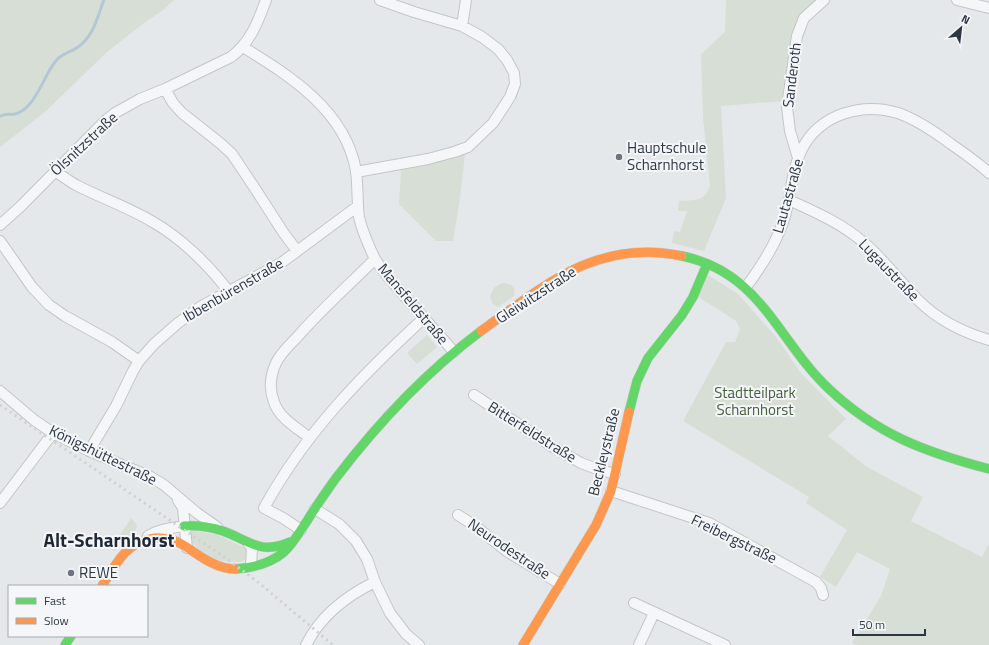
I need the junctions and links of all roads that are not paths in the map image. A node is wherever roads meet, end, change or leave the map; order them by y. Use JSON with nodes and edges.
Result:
{"nodes":[{"id":1,"x":266,"y":0,"type":"edge"},
{"id":2,"x":380,"y":0,"type":"edge"},
{"id":3,"x":466,"y":0,"type":"edge"},
{"id":4,"x":824,"y":0,"type":"edge"},
{"id":5,"x":957,"y":0,"type":"edge"},
{"id":6,"x":989,"y":8,"type":"edge"},
{"id":7,"x":462,"y":26,"type":"junction"},
{"id":8,"x":243,"y":47,"type":"junction"},
{"id":9,"x":165,"y":89,"type":"junction"},
{"id":10,"x":798,"y":158,"type":"junction"},
{"id":11,"x":56,"y":171,"type":"junction"},
{"id":12,"x":356,"y":172,"type":"junction"},
{"id":13,"x":989,"y":173,"type":"edge"},
{"id":14,"x":789,"y":200,"type":"junction"},
{"id":15,"x":358,"y":206,"type":"junction"},
{"id":16,"x":0,"y":225,"type":"edge"},
{"id":17,"x":0,"y":241,"type":"edge"},
{"id":18,"x":297,"y":252,"type":"junction"},
{"id":19,"x":375,"y":259,"type":"junction"},
{"id":20,"x":707,"y":264,"type":"junction"},
{"id":21,"x":746,"y":287,"type":"junction"},
{"id":22,"x":229,"y":292,"type":"junction"},
{"id":23,"x":424,"y":318,"type":"junction"},
{"id":24,"x":989,"y":340,"type":"edge"},
{"id":25,"x":454,"y":352,"type":"junction"},
{"id":26,"x":139,"y":361,"type":"junction"},
{"id":27,"x":0,"y":391,"type":"edge"},
{"id":28,"x":474,"y":395,"type":"dead end"},
{"id":29,"x":53,"y":433,"type":"junction"},
{"id":30,"x":310,"y":438,"type":"junction"},
{"id":31,"x":89,"y":452,"type":"junction"},
{"id":32,"x":989,"y":469,"type":"edge"},
{"id":33,"x":615,"y":474,"type":"junction"},
{"id":34,"x":611,"y":491,"type":"junction"},
{"id":35,"x":175,"y":495,"type":"junction"},
{"id":36,"x":0,"y":503,"type":"edge"},
{"id":37,"x":315,"y":509,"type":"junction"},
{"id":38,"x":458,"y":515,"type":"dead end"},
{"id":39,"x":184,"y":526,"type":"junction"},
{"id":40,"x":301,"y":530,"type":"junction"},
{"id":41,"x":226,"y":532,"type":"junction"},
{"id":42,"x":143,"y":539,"type":"junction"},
{"id":43,"x":292,"y":541,"type":"junction"},
{"id":44,"x":248,"y":543,"type":"junction"},
{"id":45,"x":187,"y":548,"type":"junction"},
{"id":46,"x":252,"y":566,"type":"junction"},
{"id":47,"x":375,"y":582,"type":"junction"},
{"id":48,"x":560,"y":584,"type":"junction"},
{"id":49,"x":103,"y":585,"type":"edge"},
{"id":50,"x":823,"y":595,"type":"dead end"},
{"id":51,"x":634,"y":603,"type":"dead end"},
{"id":52,"x":654,"y":613,"type":"junction"},
{"id":53,"x":306,"y":645,"type":"edge"},
{"id":54,"x":419,"y":645,"type":"edge"},
{"id":55,"x":523,"y":645,"type":"edge"},
{"id":56,"x":639,"y":645,"type":"edge"},
{"id":57,"x":725,"y":645,"type":"edge"}],
"edges":[{"from":1,"to":8,"type":"street"},
{"from":2,"to":7,"type":"street"},
{"from":3,"to":7,"type":"street"},
{"from":4,"to":10,"type":"street","name":"Sanderoth"},
{"from":5,"to":6,"type":"street"},
{"from":7,"to":12,"type":"street"},
{"from":8,"to":9,"type":"street","name":"Ölsnitzstraße"},
{"from":8,"to":12,"type":"street","name":"Mansfeldstraße"},
{"from":9,"to":11,"type":"street","name":"Ölsnitzstraße"},
{"from":9,"to":18,"type":"street"},
{"from":10,"to":13,"type":"street","name":"Lautastraße"},
{"from":10,"to":14,"type":"street","name":"Lautastraße"},
{"from":11,"to":16,"type":"street","name":"Ölsnitzstraße"},
{"from":11,"to":22,"type":"street"},
{"from":12,"to":15,"type":"street","name":"Mansfeldstraße"},
{"from":14,"to":21,"type":"street","name":"Lautastraße"},
{"from":14,"to":24,"type":"street","name":"Lugaustraße"},
{"from":15,"to":18,"type":"street","name":"Ibbenbürenstraße"},
{"from":15,"to":19,"type":"street","name":"Mansfeldstraße"},
{"from":17,"to":26,"type":"street"},
{"from":18,"to":22,"type":"street","name":"Ibbenbürenstraße"},
{"from":19,"to":23,"type":"street","name":"Mansfeldstraße"},
{"from":19,"to":30,"type":"street"},
{"from":20,"to":21,"type":"street","name":"Gleiwitzstraße"},
{"from":20,"to":25,"type":"street","name":"Gleiwitzstraße"},
{"from":20,"to":33,"type":"street","name":"Beckleystraße"},
{"from":21,"to":32,"type":"street","name":"Gleiwitzstraße"},
{"from":22,"to":26,"type":"street","name":"Ibbenbürenstraße"},
{"from":23,"to":25,"type":"street","name":"Mansfeldstraße"},
{"from":23,"to":30,"type":"street"},
{"from":25,"to":37,"type":"street","name":"Gleiwitzstraße"},
{"from":26,"to":31,"type":"street","name":"Ibbenbürenstraße"},
{"from":27,"to":29,"type":"street","name":"Königshüttestraße"},
{"from":28,"to":33,"type":"street","name":"Bitterfeldstraße"},
{"from":29,"to":31,"type":"street","name":"Königshüttestraße"},
{"from":29,"to":36,"type":"street"},
{"from":30,"to":40,"type":"street"},
{"from":31,"to":35,"type":"street","name":"Königshüttestraße"},
{"from":33,"to":34,"type":"street","name":"Beckleystraße"},
{"from":34,"to":48,"type":"street","name":"Beckleystraße"},
{"from":34,"to":50,"type":"street","name":"Freibergstraße"},
{"from":35,"to":39,"type":"street"},
{"from":35,"to":41,"type":"street","name":"Königshüttestraße"},
{"from":37,"to":40,"type":"street","name":"Gleiwitzstraße"},
{"from":37,"to":47,"type":"street"},
{"from":38,"to":48,"type":"street","name":"Neurodestraße"},
{"from":39,"to":41,"type":"street","name":"Gleiwitzstraße"},
{"from":39,"to":42,"type":"street","name":"Gleiwitzstraße"},
{"from":39,"to":45,"type":"street"},
{"from":40,"to":43,"type":"street","name":"Gleiwitzstraße"},
{"from":41,"to":44,"type":"street","name":"Gleiwitzstraße"},
{"from":42,"to":45,"type":"street","name":"Gleiwitzstraße"},
{"from":42,"to":49,"type":"street","name":"Gleiwitzstraße"},
{"from":43,"to":44,"type":"street","name":"Gleiwitzstraße"},
{"from":43,"to":46,"type":"street","name":"Gleiwitzstraße"},
{"from":44,"to":46,"type":"street"},
{"from":45,"to":46,"type":"street","name":"Gleiwitzstraße"},
{"from":47,"to":53,"type":"street"},
{"from":47,"to":54,"type":"street"},
{"from":48,"to":55,"type":"street","name":"Beckleystraße"},
{"from":51,"to":52,"type":"street"},
{"from":52,"to":56,"type":"street"},
{"from":52,"to":57,"type":"street"}]}
